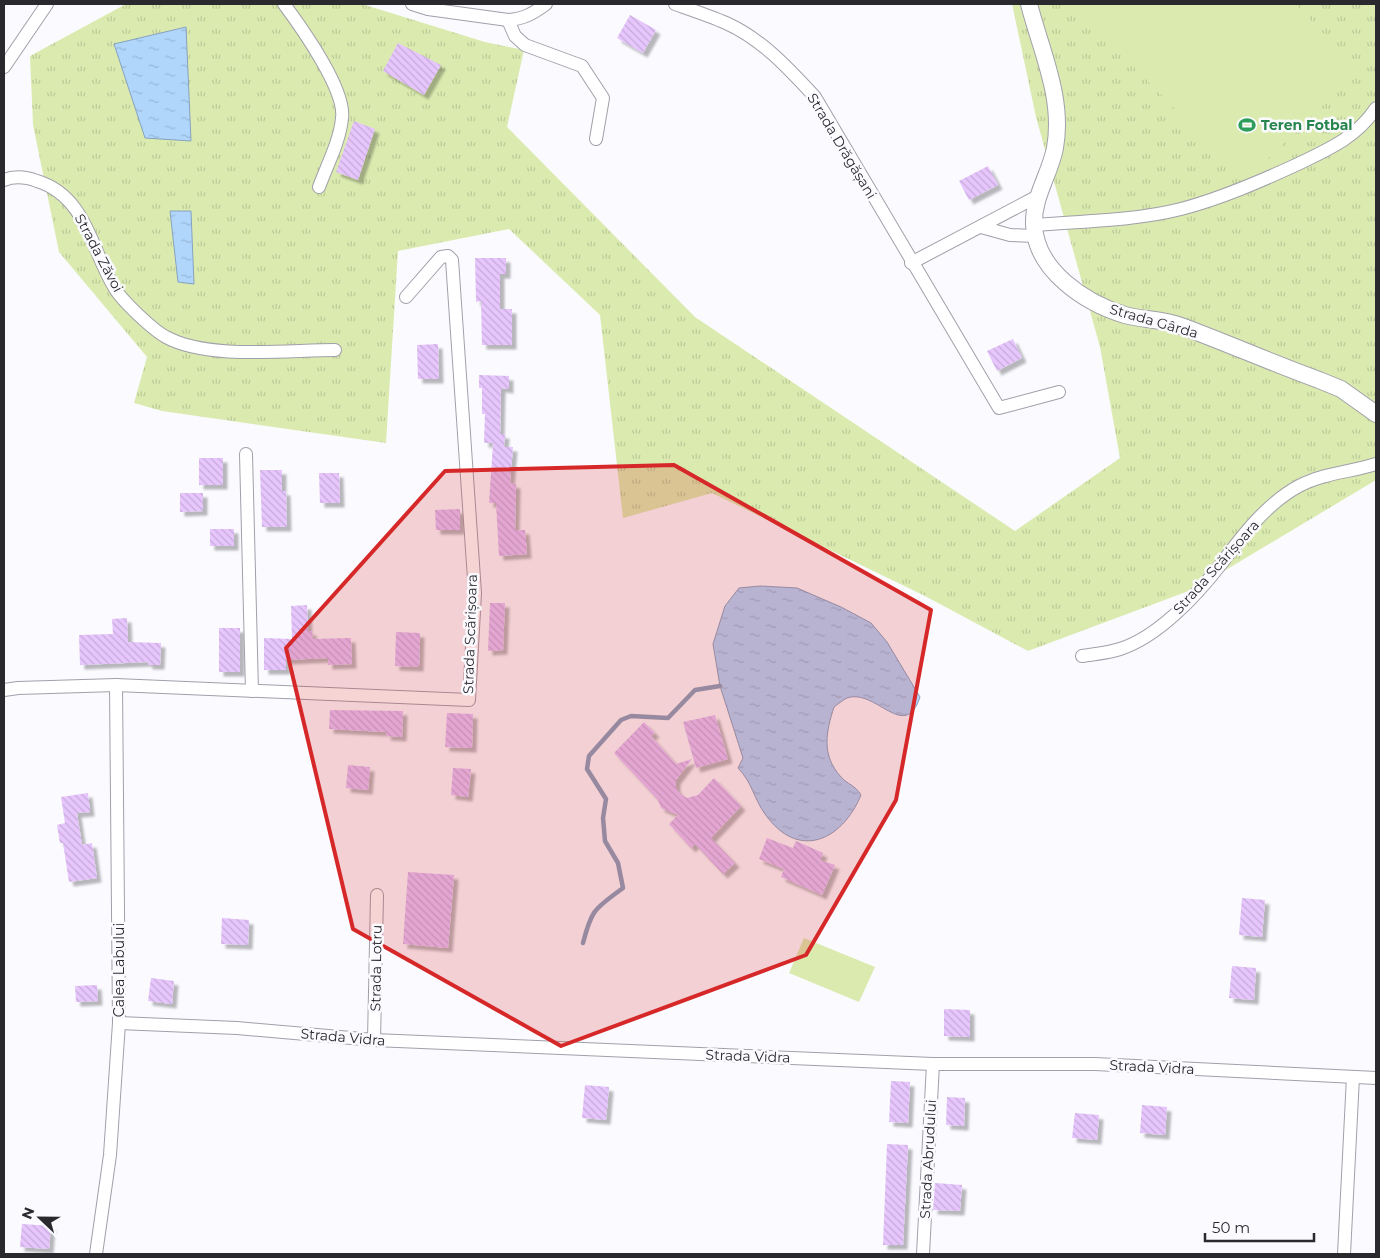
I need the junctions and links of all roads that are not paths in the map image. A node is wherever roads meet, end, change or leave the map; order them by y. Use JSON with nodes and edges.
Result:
{"nodes":[{"id":1,"x":47,"y":4,"type":"edge"},
{"id":2,"x":284,"y":4,"type":"edge"},
{"id":3,"x":412,"y":4,"type":"edge"},
{"id":4,"x":546,"y":4,"type":"edge"},
{"id":5,"x":676,"y":4,"type":"edge"},
{"id":6,"x":1029,"y":4,"type":"edge"},
{"id":7,"x":508,"y":20,"type":"junction"},
{"id":8,"x":4,"y":67,"type":"edge"},
{"id":9,"x":1376,"y":108,"type":"edge"},
{"id":10,"x":596,"y":139,"type":"dead end"},
{"id":11,"x":4,"y":179,"type":"edge"},
{"id":12,"x":319,"y":187,"type":"dead end"},
{"id":13,"x":1038,"y":196,"type":"junction"},
{"id":14,"x":981,"y":227,"type":"junction"},
{"id":15,"x":1035,"y":230,"type":"junction"},
{"id":16,"x":911,"y":263,"type":"junction"},
{"id":17,"x":406,"y":297,"type":"dead end"},
{"id":18,"x":334,"y":350,"type":"dead end"},
{"id":19,"x":1059,"y":392,"type":"dead end"},
{"id":20,"x":1376,"y":414,"type":"edge"},
{"id":21,"x":246,"y":454,"type":"dead end"},
{"id":22,"x":1376,"y":464,"type":"edge"},
{"id":23,"x":1082,"y":656,"type":"dead end"},
{"id":24,"x":116,"y":685,"type":"junction"},
{"id":25,"x":4,"y":690,"type":"edge"},
{"id":26,"x":252,"y":691,"type":"junction"},
{"id":27,"x":377,"y":895,"type":"dead end"},
{"id":28,"x":120,"y":1023,"type":"junction"},
{"id":29,"x":374,"y":1040,"type":"junction"},
{"id":30,"x":933,"y":1064,"type":"junction"},
{"id":31,"x":1353,"y":1077,"type":"junction"},
{"id":32,"x":1376,"y":1078,"type":"edge"},
{"id":33,"x":96,"y":1254,"type":"edge"},
{"id":34,"x":923,"y":1254,"type":"edge"},
{"id":35,"x":1344,"y":1254,"type":"edge"}],
"edges":[{"from":1,"to":8,"type":"street"},
{"from":2,"to":12,"type":"street"},
{"from":3,"to":7,"type":"street"},
{"from":4,"to":7,"type":"street"},
{"from":5,"to":16,"type":"street","name":"Strada Drăgășani"},
{"from":6,"to":13,"type":"street"},
{"from":7,"to":10,"type":"street"},
{"from":9,"to":15,"type":"street"},
{"from":11,"to":18,"type":"street","name":"Strada Zăvoi"},
{"from":13,"to":14,"type":"street"},
{"from":13,"to":15,"type":"street"},
{"from":14,"to":15,"type":"street"},
{"from":14,"to":16,"type":"street"},
{"from":15,"to":20,"type":"street","name":"Strada Gârda"},
{"from":16,"to":19,"type":"street","name":"Strada Drăgășani"},
{"from":17,"to":26,"type":"street","name":"Strada Scărișoara"},
{"from":21,"to":26,"type":"street"},
{"from":22,"to":23,"type":"street","name":"Strada Scărișoara"},
{"from":24,"to":25,"type":"street","name":"Strada Scărișoara"},
{"from":24,"to":26,"type":"street","name":"Strada Scărișoara"},
{"from":24,"to":28,"type":"street","name":"Calea Labului"},
{"from":27,"to":29,"type":"street","name":"Strada Lotru"},
{"from":28,"to":29,"type":"street","name":"Strada Vidra"},
{"from":28,"to":33,"type":"street","name":"Calea Labului"},
{"from":29,"to":30,"type":"street","name":"Strada Vidra"},
{"from":30,"to":31,"type":"street","name":"Strada Vidra"},
{"from":30,"to":34,"type":"street","name":"Strada Abrudului"},
{"from":31,"to":32,"type":"street","name":"Strada Vidra"},
{"from":31,"to":35,"type":"street"}]}
